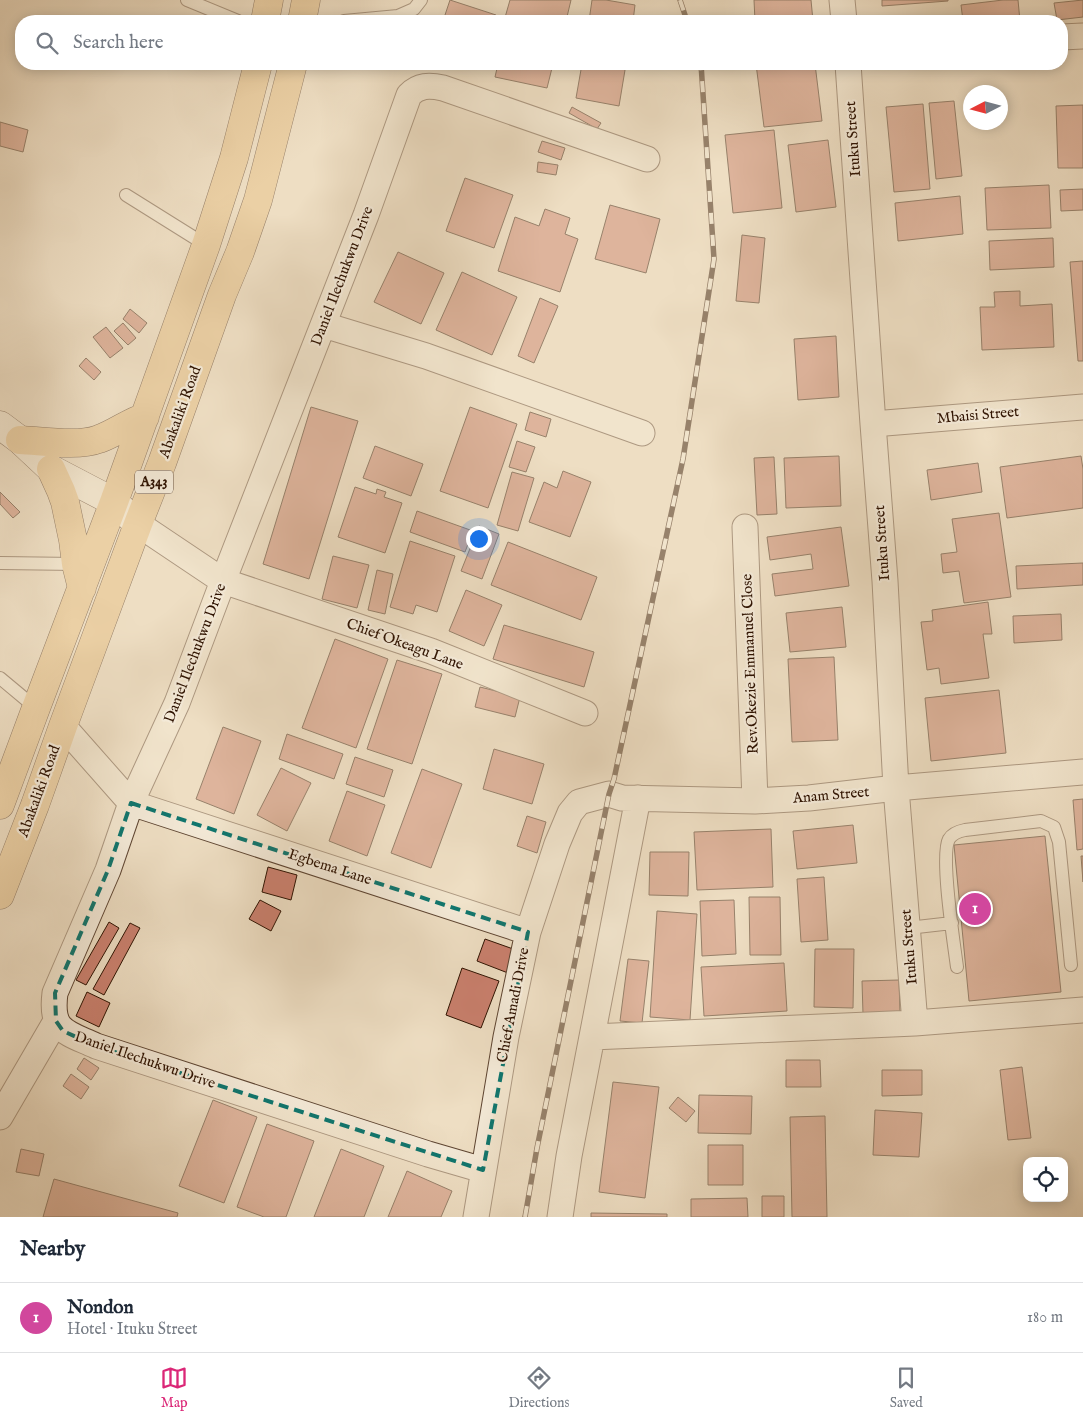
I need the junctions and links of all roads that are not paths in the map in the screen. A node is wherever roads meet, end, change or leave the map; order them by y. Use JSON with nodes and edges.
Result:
{"nodes":[{"id":1,"x":186,"y":0,"type":"edge"},
{"id":2,"x":269,"y":0,"type":"edge"},
{"id":3,"x":306,"y":0,"type":"edge"},
{"id":4,"x":421,"y":0,"type":"edge"},
{"id":5,"x":842,"y":0,"type":"edge"},
{"id":6,"x":223,"y":15,"type":"edge"},
{"id":7,"x":266,"y":15,"type":"edge"},
{"id":8,"x":303,"y":15,"type":"edge"},
{"id":9,"x":400,"y":15,"type":"edge"},
{"id":10,"x":843,"y":15,"type":"edge"},
{"id":11,"x":1083,"y":36,"type":"edge"},
{"id":12,"x":1068,"y":37,"type":"edge"},
{"id":13,"x":256,"y":70,"type":"edge"},
{"id":14,"x":290,"y":70,"type":"edge"},
{"id":15,"x":848,"y":70,"type":"edge"},
{"id":16,"x":647,"y":159,"type":"dead end"},
{"id":17,"x":126,"y":195,"type":"dead end"},
{"id":18,"x":206,"y":245,"type":"junction"},
{"id":19,"x":324,"y":325,"type":"junction"},
{"id":20,"x":1083,"y":407,"type":"edge"},
{"id":21,"x":146,"y":417,"type":"junction"},
{"id":22,"x":873,"y":424,"type":"junction"},
{"id":23,"x":10,"y":432,"type":"edge"},
{"id":24,"x":642,"y":433,"type":"dead end"},
{"id":25,"x":51,"y":469,"type":"junction"},
{"id":26,"x":114,"y":502,"type":"junction"},
{"id":27,"x":138,"y":524,"type":"junction"},
{"id":28,"x":745,"y":527,"type":"dead end"},
{"id":29,"x":0,"y":563,"type":"edge"},
{"id":30,"x":79,"y":576,"type":"junction"},
{"id":31,"x":223,"y":581,"type":"junction"},
{"id":32,"x":0,"y":678,"type":"edge"},
{"id":33,"x":36,"y":708,"type":"junction"},
{"id":34,"x":586,"y":713,"type":"dead end"},
{"id":35,"x":63,"y":726,"type":"junction"},
{"id":36,"x":1083,"y":772,"type":"edge"},
{"id":37,"x":896,"y":788,"type":"junction"},
{"id":38,"x":638,"y":798,"type":"junction"},
{"id":39,"x":755,"y":800,"type":"junction"},
{"id":40,"x":579,"y":802,"type":"joint"},
{"id":41,"x":131,"y":804,"type":"junction"},
{"id":42,"x":0,"y":805,"type":"edge"},
{"id":43,"x":0,"y":895,"type":"edge"},
{"id":44,"x":952,"y":924,"type":"junction"},
{"id":45,"x":908,"y":928,"type":"junction"},
{"id":46,"x":528,"y":932,"type":"junction"},
{"id":47,"x":1071,"y":966,"type":"dead end"},
{"id":48,"x":956,"y":967,"type":"dead end"},
{"id":49,"x":1083,"y":1010,"type":"edge"},
{"id":50,"x":56,"y":1021,"type":"junction"},
{"id":51,"x":915,"y":1022,"type":"junction"},
{"id":52,"x":592,"y":1037,"type":"junction"},
{"id":53,"x":0,"y":1117,"type":"edge"},
{"id":54,"x":483,"y":1170,"type":"junction"},
{"id":55,"x":476,"y":1217,"type":"edge"},
{"id":56,"x":560,"y":1217,"type":"edge"}],
"edges":[{"from":1,"to":6,"type":"lane"},
{"from":2,"to":7,"type":"highway"},
{"from":3,"to":8,"type":"highway"},
{"from":4,"to":9,"type":"lane"},
{"from":5,"to":10,"type":"street"},
{"from":11,"to":12,"type":"street"},
{"from":13,"to":18,"type":"highway","name":"Abakaliki Road","number":"A343"},
{"from":14,"to":27,"type":"highway","name":"Abakaliki Road","number":"A343"},
{"from":15,"to":22,"type":"street","name":"Ituku Street"},
{"from":16,"to":19,"type":"street","name":"Daniel Ilechukwu Drive"},
{"from":17,"to":18,"type":"lane"},
{"from":18,"to":21,"type":"highway","name":"Abakaliki Road","number":"A343"},
{"from":19,"to":24,"type":"street"},
{"from":19,"to":31,"type":"street","name":"Daniel Ilechukwu Drive"},
{"from":20,"to":22,"type":"street","name":"Mbaisi Street"},
{"from":21,"to":23,"type":"highway"},
{"from":21,"to":26,"type":"highway","name":"Abakaliki Road","number":"A343"},
{"from":22,"to":37,"type":"street","name":"Ituku Street"},
{"from":23,"to":25,"type":"main road"},
{"from":25,"to":26,"type":"main road"},
{"from":25,"to":30,"type":"highway"},
{"from":26,"to":27,"type":"main road"},
{"from":26,"to":30,"type":"highway","name":"Abakaliki Road","number":"A343"},
{"from":27,"to":31,"type":"street","name":"Chief Okeagu Lane"},
{"from":27,"to":35,"type":"highway","name":"Abakaliki Road","number":"A343"},
{"from":28,"to":39,"type":"street","name":"Rev.Okezie Emmanuel Close"},
{"from":29,"to":30,"type":"lane"},
{"from":30,"to":33,"type":"highway","name":"Abakaliki Road","number":"A343"},
{"from":31,"to":34,"type":"street","name":"Chief Okeagu Lane"},
{"from":31,"to":41,"type":"street","name":"Daniel Ilechukwu Drive"},
{"from":32,"to":33,"type":"lane"},
{"from":33,"to":42,"type":"highway","name":"Abakaliki Road","number":"A343"},
{"from":35,"to":41,"type":"street"},
{"from":35,"to":43,"type":"highway","name":"Abakaliki Road","number":"A343"},
{"from":36,"to":37,"type":"street","name":"Anam Street"},
{"from":37,"to":39,"type":"street","name":"Anam Street"},
{"from":37,"to":45,"type":"street","name":"Ituku Street"},
{"from":38,"to":39,"type":"street","name":"Anam Street"},
{"from":38,"to":40,"type":"street","name":"Anam Street"},
{"from":38,"to":52,"type":"street"},
{"from":40,"to":46,"type":"street","name":"Chief Amadi Drive"},
{"from":41,"to":46,"type":"street","name":"Egbema Lane"},
{"from":41,"to":50,"type":"street","name":"Daniel Ilechukwu Drive"},
{"from":44,"to":45,"type":"lane"},
{"from":44,"to":47,"type":"lane"},
{"from":44,"to":48,"type":"lane"},
{"from":45,"to":51,"type":"street","name":"Ituku Street"},
{"from":46,"to":54,"type":"street","name":"Chief Amadi Drive"},
{"from":49,"to":51,"type":"street"},
{"from":50,"to":53,"type":"street"},
{"from":50,"to":54,"type":"street","name":"Daniel Ilechukwu Drive"},
{"from":51,"to":52,"type":"street"},
{"from":52,"to":56,"type":"street"},
{"from":54,"to":55,"type":"street","name":"Chief Amadi Drive"}]}
